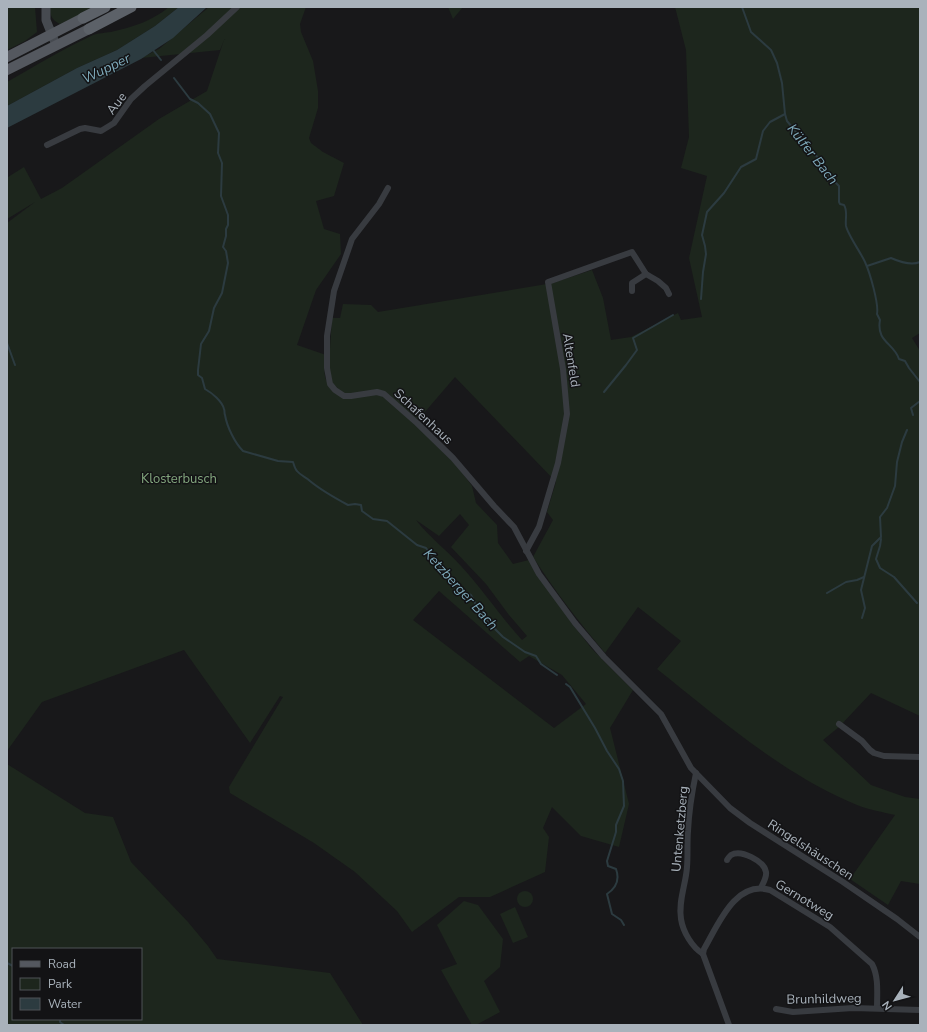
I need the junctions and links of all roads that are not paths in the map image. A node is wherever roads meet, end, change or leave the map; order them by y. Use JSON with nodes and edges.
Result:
{"nodes":[{"id":1,"x":46,"y":7,"type":"edge"},
{"id":2,"x":105,"y":7,"type":"edge"},
{"id":3,"x":131,"y":7,"type":"edge"},
{"id":4,"x":237,"y":7,"type":"edge"},
{"id":5,"x":83,"y":18,"type":"joint"},
{"id":6,"x":89,"y":29,"type":"joint"},
{"id":7,"x":51,"y":34,"type":"junction"},
{"id":8,"x":56,"y":45,"type":"junction"},
{"id":9,"x":7,"y":57,"type":"edge"},
{"id":10,"x":7,"y":70,"type":"edge"},
{"id":11,"x":47,"y":145,"type":"dead end"},
{"id":12,"x":388,"y":188,"type":"dead end"},
{"id":13,"x":646,"y":274,"type":"junction"},
{"id":14,"x":632,"y":291,"type":"dead end"},
{"id":15,"x":669,"y":294,"type":"dead end"},
{"id":16,"x":526,"y":551,"type":"junction"},
{"id":17,"x":539,"y":574,"type":"joint"},
{"id":18,"x":839,"y":724,"type":"dead end"},
{"id":19,"x":920,"y":757,"type":"edge"},
{"id":20,"x":696,"y":773,"type":"junction"},
{"id":21,"x":727,"y":860,"type":"dead end"},
{"id":22,"x":761,"y":888,"type":"junction"},
{"id":23,"x":920,"y":937,"type":"edge"},
{"id":24,"x":703,"y":954,"type":"junction"},
{"id":25,"x":877,"y":1008,"type":"junction"},
{"id":26,"x":776,"y":1009,"type":"dead end"},
{"id":27,"x":920,"y":1010,"type":"edge"},
{"id":28,"x":729,"y":1025,"type":"edge"}],
"edges":[{"from":1,"to":7,"type":"main road"},
{"from":2,"to":5,"type":"highway"},
{"from":3,"to":6,"type":"highway"},
{"from":4,"to":11,"type":"street","name":"Aue"},
{"from":5,"to":7,"type":"main road"},
{"from":6,"to":8,"type":"main road"},
{"from":7,"to":8,"type":"main road"},
{"from":7,"to":9,"type":"main road"},
{"from":8,"to":10,"type":"main road"},
{"from":12,"to":16,"type":"street","name":"Schafenhaus"},
{"from":13,"to":14,"type":"street"},
{"from":13,"to":15,"type":"street","name":"Altenfeld"},
{"from":13,"to":16,"type":"street","name":"Altenfeld"},
{"from":16,"to":17,"type":"street","name":"Schafenhaus"},
{"from":17,"to":20,"type":"street","name":"Untenketzberg"},
{"from":18,"to":19,"type":"street"},
{"from":20,"to":23,"type":"street","name":"Ringelshäuschen"},
{"from":20,"to":24,"type":"street","name":"Untenketzberg"},
{"from":21,"to":22,"type":"street"},
{"from":22,"to":24,"type":"street","name":"Gernotweg"},
{"from":22,"to":25,"type":"street","name":"Gernotweg"},
{"from":24,"to":28,"type":"street"},
{"from":25,"to":26,"type":"street","name":"Brunhildweg"},
{"from":25,"to":27,"type":"street","name":"Brunhildweg"}]}
